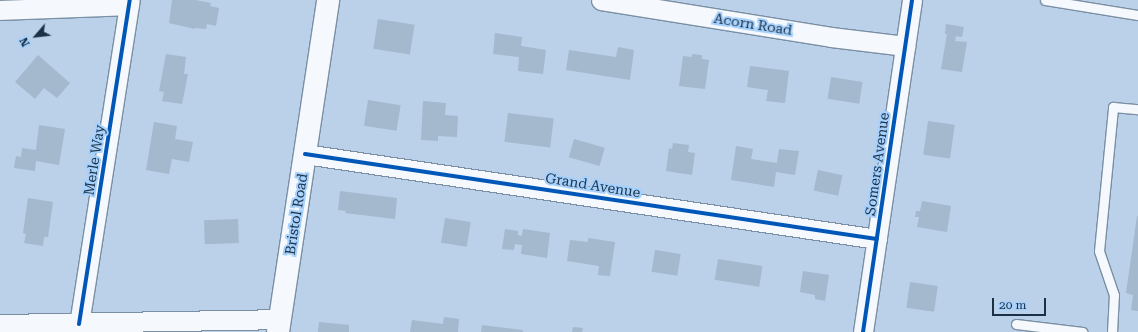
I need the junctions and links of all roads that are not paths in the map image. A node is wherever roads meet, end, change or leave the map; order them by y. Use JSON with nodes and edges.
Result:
{"nodes":[{"id":1,"x":328,"y":0,"type":"edge"},
{"id":2,"x":601,"y":0,"type":"edge"},
{"id":3,"x":912,"y":0,"type":"edge"},
{"id":4,"x":1045,"y":0,"type":"edge"},
{"id":5,"x":130,"y":3,"type":"edge"},
{"id":6,"x":0,"y":10,"type":"edge"},
{"id":7,"x":1138,"y":15,"type":"edge"},
{"id":8,"x":905,"y":46,"type":"junction"},
{"id":9,"x":1138,"y":110,"type":"edge"},
{"id":10,"x":305,"y":154,"type":"junction"},
{"id":11,"x":877,"y":239,"type":"junction"},
{"id":12,"x":0,"y":324,"type":"edge"},
{"id":13,"x":79,"y":324,"type":"junction"},
{"id":14,"x":1016,"y":324,"type":"dead end"},
{"id":15,"x":279,"y":325,"type":"edge"},
{"id":16,"x":863,"y":332,"type":"edge"},
{"id":17,"x":1083,"y":332,"type":"edge"},
{"id":18,"x":1112,"y":332,"type":"edge"}],
"edges":[{"from":1,"to":10,"type":"main road","name":"Bristol Road"},
{"from":2,"to":8,"type":"street","name":"Acorn Road"},
{"from":3,"to":8,"type":"street","name":"Somers Avenue"},
{"from":4,"to":7,"type":"lane"},
{"from":5,"to":6,"type":"street"},
{"from":5,"to":13,"type":"street","name":"Merle Way"},
{"from":8,"to":11,"type":"street","name":"Somers Avenue"},
{"from":9,"to":18,"type":"lane"},
{"from":10,"to":11,"type":"street","name":"Grand Avenue"},
{"from":10,"to":15,"type":"main road","name":"Bristol Road"},
{"from":11,"to":16,"type":"street","name":"Somers Avenue"},
{"from":12,"to":13,"type":"street"},
{"from":13,"to":15,"type":"street"},
{"from":14,"to":17,"type":"lane"}]}
